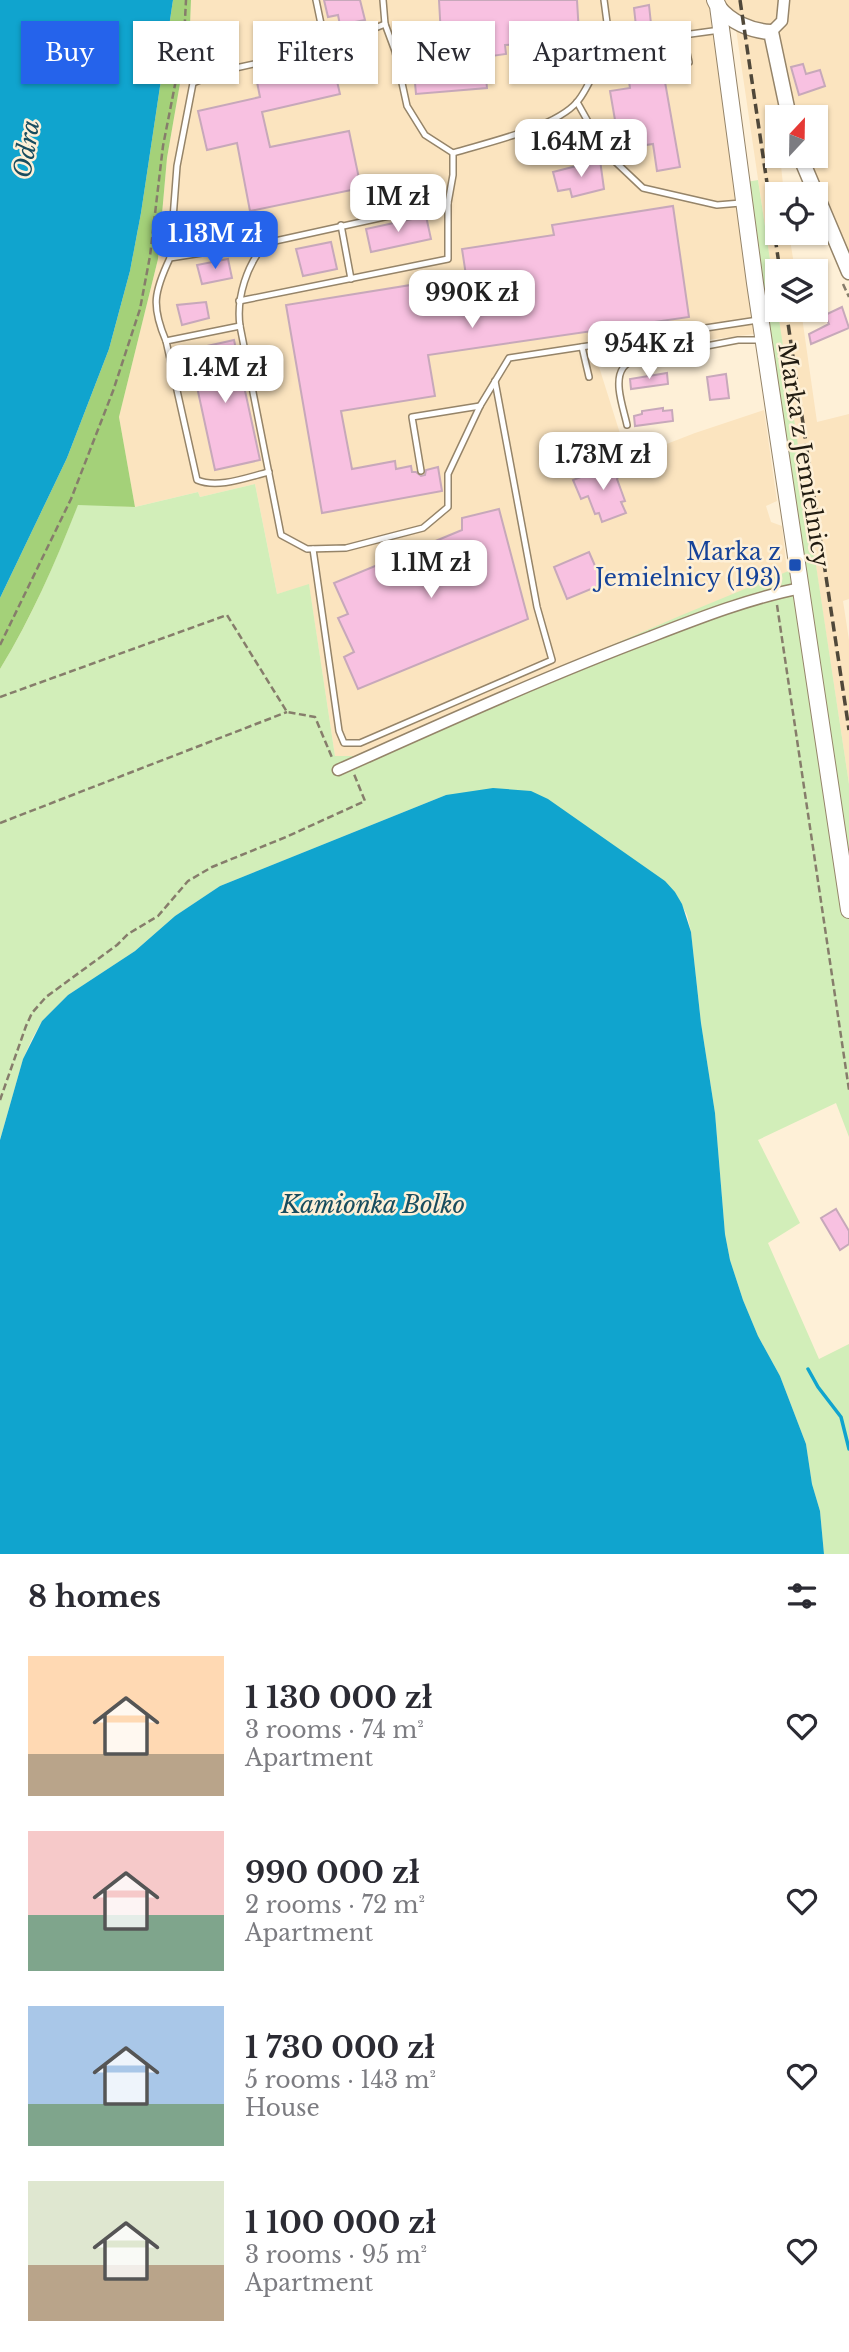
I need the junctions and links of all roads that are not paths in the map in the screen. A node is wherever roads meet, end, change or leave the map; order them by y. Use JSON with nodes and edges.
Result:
{"nodes":[{"id":1,"x":316,"y":0,"type":"edge"},
{"id":2,"x":383,"y":0,"type":"edge"},
{"id":3,"x":604,"y":0,"type":"edge"},
{"id":4,"x":784,"y":0,"type":"edge"},
{"id":5,"x":716,"y":3,"type":"edge"},
{"id":6,"x":320,"y":21,"type":"edge"},
{"id":7,"x":607,"y":21,"type":"edge"},
{"id":8,"x":385,"y":24,"type":"junction"},
{"id":9,"x":378,"y":27,"type":"edge"},
{"id":10,"x":720,"y":30,"type":"junction"},
{"id":11,"x":771,"y":32,"type":"junction"},
{"id":12,"x":691,"y":34,"type":"edge"},
{"id":13,"x":253,"y":64,"type":"edge"},
{"id":14,"x":587,"y":84,"type":"edge"},
{"id":15,"x":577,"y":102,"type":"junction"},
{"id":16,"x":786,"y":105,"type":"edge"},
{"id":17,"x":453,"y":153,"type":"junction"},
{"id":18,"x":805,"y":168,"type":"edge"},
{"id":19,"x":744,"y":202,"type":"junction"},
{"id":20,"x":447,"y":203,"type":"junction"},
{"id":21,"x":341,"y":225,"type":"junction"},
{"id":22,"x":267,"y":243,"type":"junction"},
{"id":23,"x":170,"y":258,"type":"junction"},
{"id":24,"x":849,"y":272,"type":"edge"},
{"id":25,"x":351,"y":279,"type":"junction"},
{"id":26,"x":239,"y":300,"type":"junction"},
{"id":27,"x":761,"y":320,"type":"junction"},
{"id":28,"x":240,"y":326,"type":"junction"},
{"id":29,"x":764,"y":340,"type":"junction"},
{"id":30,"x":166,"y":341,"type":"junction"},
{"id":31,"x":582,"y":346,"type":"junction"},
{"id":32,"x":589,"y":377,"type":"dead end"},
{"id":33,"x":495,"y":381,"type":"junction"},
{"id":34,"x":480,"y":406,"type":"junction"},
{"id":35,"x":627,"y":425,"type":"dead end"},
{"id":36,"x":421,"y":471,"type":"dead end"},
{"id":37,"x":269,"y":472,"type":"junction"},
{"id":38,"x":313,"y":549,"type":"junction"},
{"id":39,"x":801,"y":588,"type":"junction"},
{"id":40,"x":338,"y":771,"type":"road end"},
{"id":41,"x":849,"y":910,"type":"edge"}],
"edges":[{"from":1,"to":6,"type":"lane"},
{"from":2,"to":8,"type":"lane"},
{"from":3,"to":7,"type":"lane"},
{"from":4,"to":11,"type":"street"},
{"from":5,"to":10,"type":"main road","name":"Marka z Jemielnicy"},
{"from":5,"to":11,"type":"street"},
{"from":8,"to":9,"type":"lane"},
{"from":8,"to":17,"type":"lane"},
{"from":10,"to":12,"type":"lane"},
{"from":10,"to":19,"type":"main road","name":"Marka z Jemielnicy"},
{"from":11,"to":16,"type":"street"},
{"from":13,"to":23,"type":"lane"},
{"from":14,"to":15,"type":"lane"},
{"from":15,"to":17,"type":"lane"},
{"from":15,"to":19,"type":"lane"},
{"from":17,"to":20,"type":"lane"},
{"from":18,"to":24,"type":"street"},
{"from":19,"to":27,"type":"main road","name":"Marka z Jemielnicy"},
{"from":20,"to":21,"type":"lane"},
{"from":20,"to":25,"type":"lane"},
{"from":21,"to":22,"type":"lane"},
{"from":21,"to":25,"type":"lane"},
{"from":22,"to":23,"type":"lane"},
{"from":22,"to":26,"type":"lane"},
{"from":23,"to":30,"type":"lane"},
{"from":25,"to":26,"type":"lane"},
{"from":26,"to":28,"type":"lane"},
{"from":27,"to":29,"type":"main road","name":"Marka z Jemielnicy"},
{"from":27,"to":31,"type":"lane"},
{"from":28,"to":30,"type":"lane"},
{"from":28,"to":37,"type":"lane"},
{"from":29,"to":35,"type":"lane"},
{"from":29,"to":39,"type":"main road","name":"Marka z Jemielnicy"},
{"from":30,"to":37,"type":"lane"},
{"from":31,"to":32,"type":"lane"},
{"from":31,"to":33,"type":"lane"},
{"from":33,"to":34,"type":"lane"},
{"from":33,"to":38,"type":"lane"},
{"from":34,"to":36,"type":"lane"},
{"from":34,"to":38,"type":"lane"},
{"from":37,"to":38,"type":"lane"},
{"from":39,"to":40,"type":"street"},
{"from":39,"to":41,"type":"main road","name":"Marka z Jemielnicy"}]}
